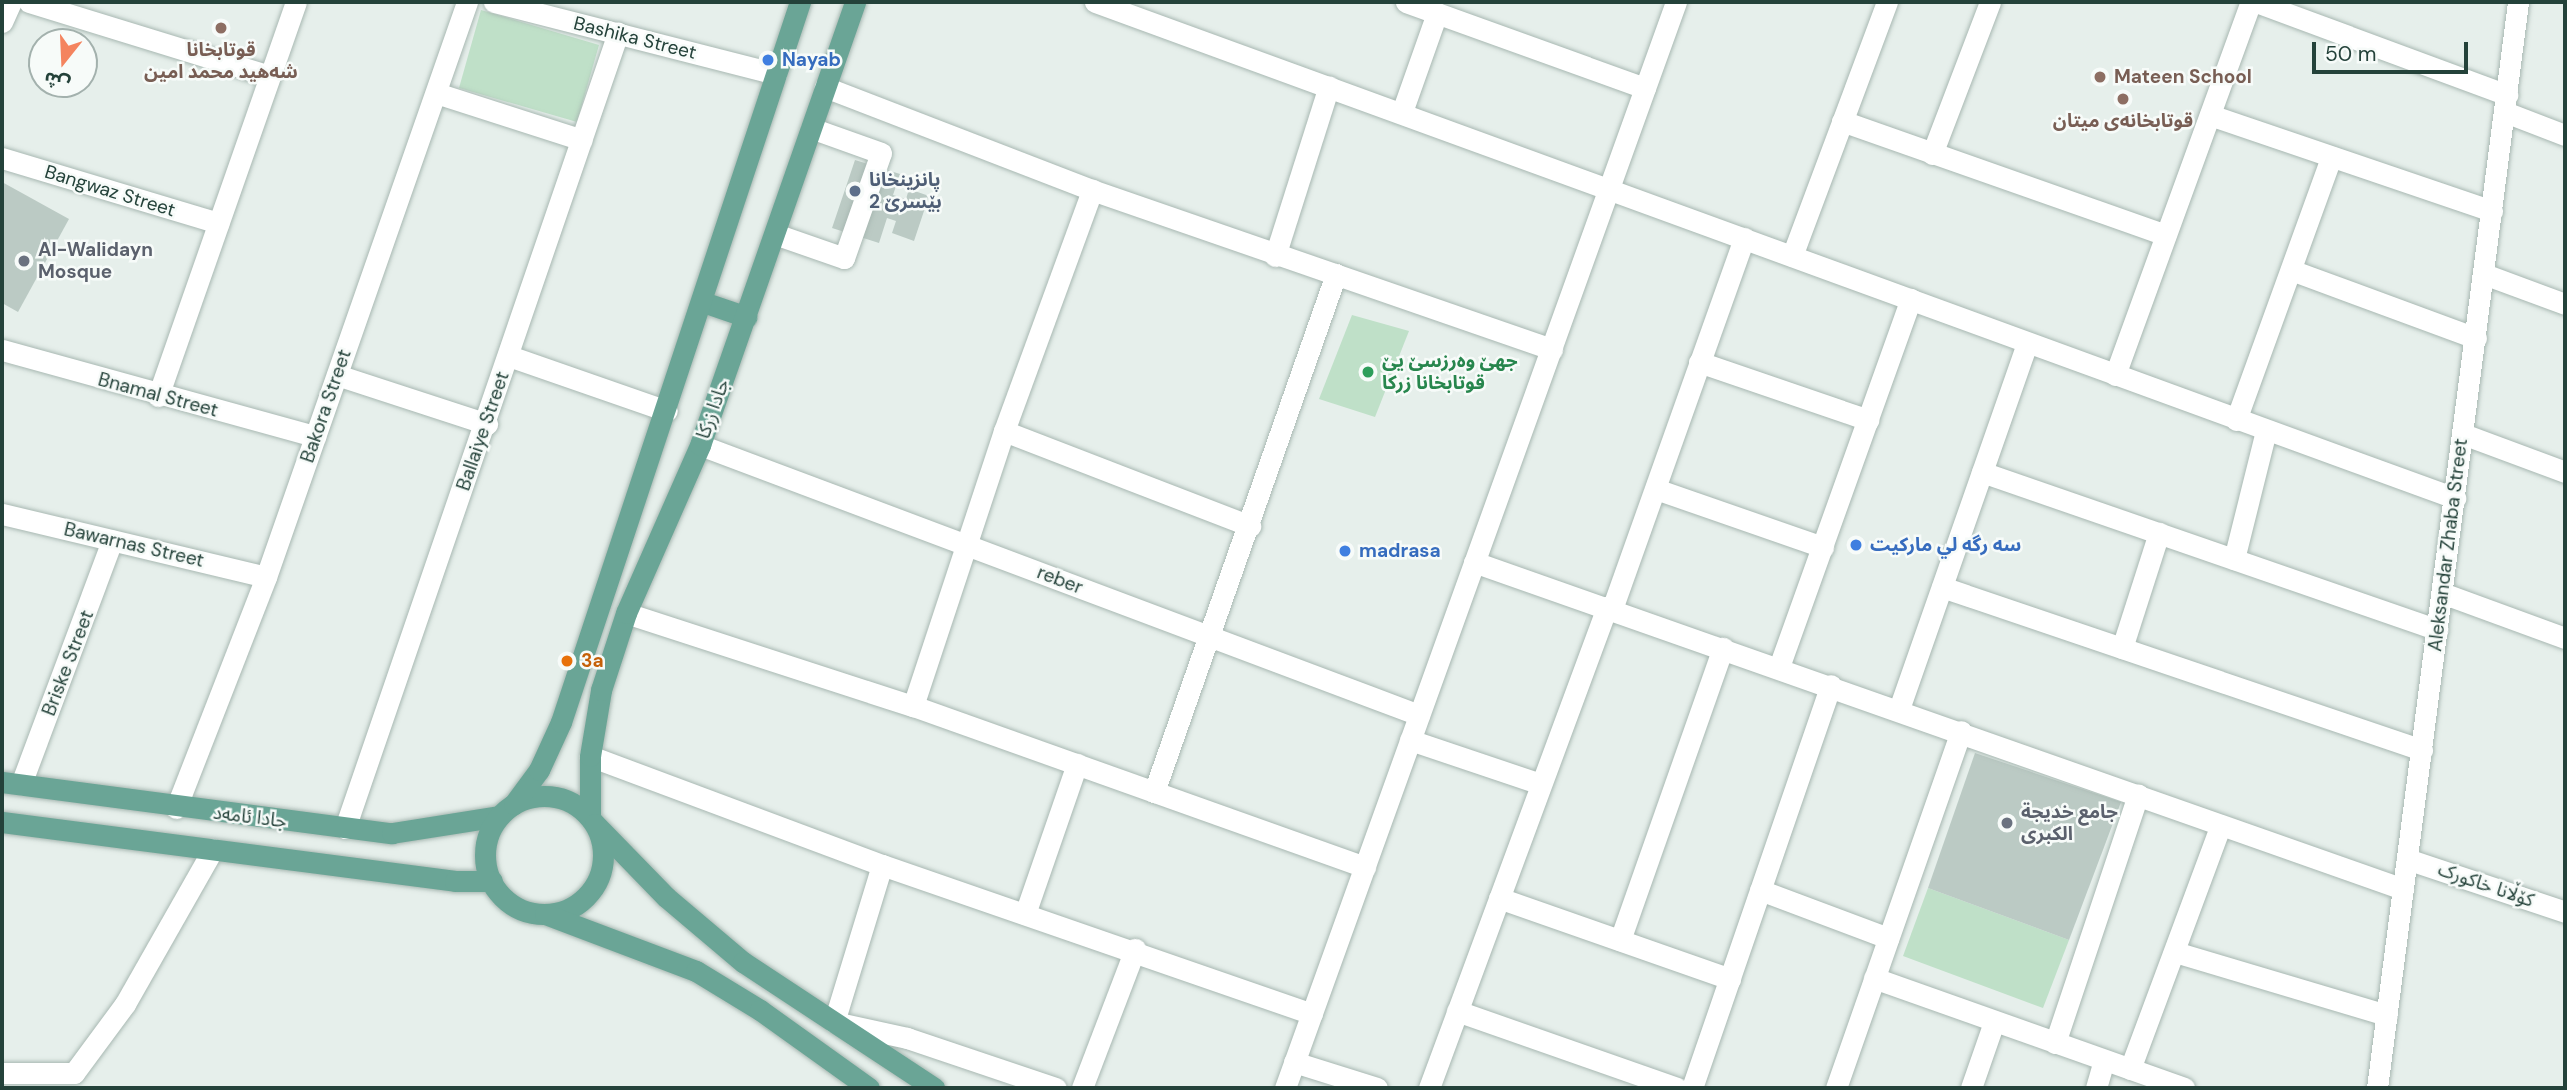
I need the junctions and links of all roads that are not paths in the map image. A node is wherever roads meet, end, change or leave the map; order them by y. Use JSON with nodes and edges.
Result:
{"nodes":[{"id":1,"x":11,"y":2,"type":"edge"},
{"id":2,"x":29,"y":2,"type":"edge"},
{"id":3,"x":296,"y":2,"type":"edge"},
{"id":4,"x":467,"y":2,"type":"edge"},
{"id":5,"x":494,"y":2,"type":"edge"},
{"id":6,"x":800,"y":2,"type":"edge"},
{"id":7,"x":855,"y":2,"type":"edge"},
{"id":8,"x":1406,"y":2,"type":"edge"},
{"id":9,"x":1676,"y":2,"type":"edge"},
{"id":10,"x":1887,"y":2,"type":"edge"},
{"id":11,"x":1990,"y":2,"type":"edge"},
{"id":12,"x":2251,"y":2,"type":"edge"},
{"id":13,"x":2256,"y":2,"type":"edge"},
{"id":14,"x":2518,"y":2,"type":"edge"},
{"id":15,"x":1099,"y":3,"type":"edge"},
{"id":16,"x":1437,"y":13,"type":"junction"},
{"id":17,"x":2,"y":22,"type":"edge"},
{"id":18,"x":618,"y":33,"type":"junction"},
{"id":19,"x":776,"y":74,"type":"junction"},
{"id":20,"x":270,"y":76,"type":"junction"},
{"id":21,"x":1329,"y":86,"type":"junction"},
{"id":22,"x":825,"y":87,"type":"junction"},
{"id":23,"x":1645,"y":88,"type":"junction"},
{"id":24,"x":436,"y":93,"type":"junction"},
{"id":25,"x":2506,"y":103,"type":"junction"},
{"id":26,"x":1402,"y":113,"type":"junction"},
{"id":27,"x":2210,"y":115,"type":"junction"},
{"id":28,"x":1842,"y":121,"type":"junction"},
{"id":29,"x":811,"y":128,"type":"junction"},
{"id":30,"x":2565,"y":135,"type":"edge"},
{"id":31,"x":582,"y":140,"type":"junction"},
{"id":32,"x":1932,"y":154,"type":"junction"},
{"id":33,"x":2331,"y":157,"type":"junction"},
{"id":34,"x":2,"y":158,"type":"edge"},
{"id":35,"x":1609,"y":187,"type":"junction"},
{"id":36,"x":1092,"y":190,"type":"junction"},
{"id":37,"x":2492,"y":211,"type":"junction"},
{"id":38,"x":218,"y":223,"type":"junction"},
{"id":39,"x":775,"y":234,"type":"junction"},
{"id":40,"x":2166,"y":235,"type":"junction"},
{"id":41,"x":1744,"y":238,"type":"junction"},
{"id":42,"x":1275,"y":256,"type":"junction"},
{"id":43,"x":1792,"y":256,"type":"junction"},
{"id":44,"x":2291,"y":270,"type":"junction"},
{"id":45,"x":1336,"y":274,"type":"junction"},
{"id":46,"x":2484,"y":274,"type":"junction"},
{"id":47,"x":1911,"y":299,"type":"junction"},
{"id":48,"x":702,"y":302,"type":"junction"},
{"id":49,"x":2565,"y":304,"type":"edge"},
{"id":50,"x":747,"y":317,"type":"junction"},
{"id":51,"x":2476,"y":338,"type":"junction"},
{"id":52,"x":2027,"y":343,"type":"junction"},
{"id":53,"x":1552,"y":349,"type":"junction"},
{"id":54,"x":2,"y":350,"type":"edge"},
{"id":55,"x":509,"y":356,"type":"junction"},
{"id":56,"x":1699,"y":362,"type":"junction"},
{"id":57,"x":337,"y":375,"type":"junction"},
{"id":58,"x":2115,"y":375,"type":"junction"},
{"id":59,"x":158,"y":396,"type":"junction"},
{"id":60,"x":667,"y":411,"type":"junction"},
{"id":61,"x":1868,"y":420,"type":"junction"},
{"id":62,"x":2236,"y":420,"type":"junction"},
{"id":63,"x":487,"y":424,"type":"junction"},
{"id":64,"x":1004,"y":431,"type":"junction"},
{"id":65,"x":2266,"y":431,"type":"junction"},
{"id":66,"x":2463,"y":434,"type":"junction"},
{"id":67,"x":316,"y":436,"type":"junction"},
{"id":68,"x":700,"y":445,"type":"junction"},
{"id":69,"x":1982,"y":472,"type":"junction"},
{"id":70,"x":2565,"y":472,"type":"edge"},
{"id":71,"x":1656,"y":489,"type":"junction"},
{"id":72,"x":2455,"y":498,"type":"junction"},
{"id":73,"x":2,"y":514,"type":"edge"},
{"id":74,"x":1251,"y":526,"type":"junction"},
{"id":75,"x":2160,"y":533,"type":"junction"},
{"id":76,"x":112,"y":540,"type":"junction"},
{"id":77,"x":966,"y":544,"type":"junction"},
{"id":78,"x":1823,"y":547,"type":"junction"},
{"id":79,"x":2234,"y":559,"type":"junction"},
{"id":80,"x":1474,"y":562,"type":"junction"},
{"id":81,"x":267,"y":577,"type":"junction"},
{"id":82,"x":1942,"y":587,"type":"junction"},
{"id":83,"x":2442,"y":593,"type":"junction"},
{"id":84,"x":1609,"y":608,"type":"junction"},
{"id":85,"x":626,"y":613,"type":"junction"},
{"id":86,"x":2437,"y":630,"type":"junction"},
{"id":87,"x":1211,"y":637,"type":"junction"},
{"id":88,"x":2565,"y":638,"type":"edge"},
{"id":89,"x":1723,"y":648,"type":"junction"},
{"id":90,"x":2122,"y":649,"type":"junction"},
{"id":91,"x":1779,"y":667,"type":"junction"},
{"id":92,"x":1831,"y":685,"type":"junction"},
{"id":93,"x":913,"y":706,"type":"junction"},
{"id":94,"x":1899,"y":709,"type":"junction"},
{"id":95,"x":1419,"y":715,"type":"junction"},
{"id":96,"x":1961,"y":731,"type":"junction"},
{"id":97,"x":1410,"y":740,"type":"junction"},
{"id":98,"x":2422,"y":750,"type":"junction"},
{"id":99,"x":590,"y":756,"type":"junction"},
{"id":100,"x":1077,"y":764,"type":"junction"},
{"id":101,"x":11,"y":783,"type":"edge"},
{"id":102,"x":1541,"y":784,"type":"junction"},
{"id":103,"x":1154,"y":792,"type":"junction"},
{"id":104,"x":2138,"y":795,"type":"junction"},
{"id":105,"x":176,"y":808,"type":"junction"},
{"id":106,"x":507,"y":810,"type":"junction"},
{"id":107,"x":592,"y":820,"type":"junction"},
{"id":108,"x":2,"y":822,"type":"edge"},
{"id":109,"x":2220,"y":827,"type":"junction"},
{"id":110,"x":345,"y":828,"type":"junction"},
{"id":111,"x":213,"y":849,"type":"junction"},
{"id":112,"x":2407,"y":859,"type":"junction"},
{"id":113,"x":882,"y":865,"type":"junction"},
{"id":114,"x":1364,"y":867,"type":"junction"},
{"id":115,"x":492,"y":881,"type":"junction"},
{"id":116,"x":2403,"y":889,"type":"junction"},
{"id":117,"x":1760,"y":890,"type":"junction"},
{"id":118,"x":1499,"y":898,"type":"junction"},
{"id":119,"x":2565,"y":912,"type":"edge"},
{"id":120,"x":545,"y":914,"type":"junction"},
{"id":121,"x":1024,"y":914,"type":"junction"},
{"id":122,"x":1888,"y":938,"type":"junction"},
{"id":123,"x":1620,"y":940,"type":"junction"},
{"id":124,"x":1135,"y":949,"type":"junction"},
{"id":125,"x":2175,"y":952,"type":"junction"},
{"id":126,"x":1874,"y":978,"type":"junction"},
{"id":127,"x":1730,"y":979,"type":"junction"},
{"id":128,"x":1457,"y":1011,"type":"junction"},
{"id":129,"x":1312,"y":1014,"type":"junction"},
{"id":130,"x":2387,"y":1015,"type":"junction"},
{"id":131,"x":834,"y":1022,"type":"junction"},
{"id":132,"x":1994,"y":1022,"type":"junction"},
{"id":133,"x":2055,"y":1043,"type":"junction"},
{"id":134,"x":2104,"y":1060,"type":"junction"},
{"id":135,"x":1294,"y":1062,"type":"junction"},
{"id":136,"x":2130,"y":1069,"type":"junction"},
{"id":137,"x":2,"y":1073,"type":"edge"},
{"id":138,"x":66,"y":1081,"type":"edge"},
{"id":139,"x":869,"y":1088,"type":"edge"},
{"id":140,"x":934,"y":1088,"type":"edge"},
{"id":141,"x":1056,"y":1088,"type":"edge"},
{"id":142,"x":1082,"y":1088,"type":"edge"},
{"id":143,"x":1285,"y":1088,"type":"edge"},
{"id":144,"x":1377,"y":1088,"type":"edge"},
{"id":145,"x":1429,"y":1088,"type":"edge"},
{"id":146,"x":1677,"y":1088,"type":"edge"},
{"id":147,"x":1692,"y":1088,"type":"edge"},
{"id":148,"x":1836,"y":1088,"type":"edge"},
{"id":149,"x":1971,"y":1088,"type":"edge"},
{"id":150,"x":2096,"y":1088,"type":"edge"},
{"id":151,"x":2184,"y":1088,"type":"edge"},
{"id":152,"x":2378,"y":1088,"type":"edge"}],
"edges":[{"from":1,"to":17,"type":"street"},
{"from":2,"to":20,"type":"street"},
{"from":3,"to":20,"type":"street"},
{"from":4,"to":24,"type":"street","name":"Bakora Street"},
{"from":5,"to":18,"type":"street","name":"Bashika Street"},
{"from":6,"to":19,"type":"main road"},
{"from":7,"to":22,"type":"main road","name":"جادا زرکا"},
{"from":8,"to":16,"type":"street"},
{"from":9,"to":23,"type":"street"},
{"from":10,"to":28,"type":"street"},
{"from":11,"to":32,"type":"street"},
{"from":12,"to":27,"type":"street"},
{"from":13,"to":25,"type":"street"},
{"from":14,"to":25,"type":"street","name":"Aleksandar Zhaba Street"},
{"from":15,"to":21,"type":"street"},
{"from":16,"to":23,"type":"street"},
{"from":16,"to":26,"type":"street"},
{"from":18,"to":19,"type":"street","name":"Bashika Street"},
{"from":18,"to":31,"type":"street","name":"Ballaiye Street"},
{"from":19,"to":48,"type":"main road"},
{"from":20,"to":38,"type":"street"},
{"from":21,"to":26,"type":"street"},
{"from":21,"to":42,"type":"street"},
{"from":22,"to":29,"type":"main road","name":"جادا زرکا"},
{"from":22,"to":36,"type":"street"},
{"from":23,"to":35,"type":"street"},
{"from":24,"to":31,"type":"street"},
{"from":24,"to":57,"type":"street","name":"Bakora Street"},
{"from":25,"to":30,"type":"street"},
{"from":25,"to":37,"type":"street","name":"Aleksandar Zhaba Street"},
{"from":26,"to":35,"type":"street"},
{"from":27,"to":33,"type":"street"},
{"from":27,"to":40,"type":"street"},
{"from":28,"to":32,"type":"street"},
{"from":28,"to":43,"type":"street"},
{"from":29,"to":39,"type":"main road","name":"جادا زرکا"},
{"from":29,"to":39,"type":"street"},
{"from":31,"to":55,"type":"street","name":"Ballaiye Street"},
{"from":32,"to":40,"type":"street"},
{"from":33,"to":37,"type":"street"},
{"from":33,"to":44,"type":"street"},
{"from":34,"to":38,"type":"street","name":"Bangwaz Street"},
{"from":35,"to":41,"type":"street"},
{"from":35,"to":53,"type":"street"},
{"from":36,"to":42,"type":"street"},
{"from":36,"to":64,"type":"street"},
{"from":37,"to":46,"type":"street","name":"Aleksandar Zhaba Street"},
{"from":38,"to":59,"type":"street"},
{"from":39,"to":50,"type":"main road","name":"جادا زرکا"},
{"from":40,"to":58,"type":"street"},
{"from":41,"to":43,"type":"street"},
{"from":41,"to":56,"type":"street"},
{"from":42,"to":45,"type":"street"},
{"from":43,"to":47,"type":"street"},
{"from":44,"to":51,"type":"street"},
{"from":44,"to":62,"type":"street"},
{"from":45,"to":53,"type":"street"},
{"from":45,"to":74,"type":"street"},
{"from":46,"to":49,"type":"street"},
{"from":46,"to":51,"type":"street","name":"Aleksandar Zhaba Street"},
{"from":47,"to":52,"type":"street"},
{"from":47,"to":61,"type":"street"},
{"from":48,"to":50,"type":"main road"},
{"from":48,"to":60,"type":"main road"},
{"from":50,"to":68,"type":"main road","name":"جادا زرکا"},
{"from":51,"to":66,"type":"street","name":"Aleksandar Zhaba Street"},
{"from":52,"to":58,"type":"street"},
{"from":52,"to":69,"type":"street"},
{"from":53,"to":80,"type":"street"},
{"from":54,"to":59,"type":"street","name":"Bnamal Street"},
{"from":55,"to":60,"type":"street"},
{"from":55,"to":63,"type":"street","name":"Ballaiye Street"},
{"from":56,"to":61,"type":"street"},
{"from":56,"to":71,"type":"street"},
{"from":57,"to":63,"type":"street"},
{"from":57,"to":67,"type":"street","name":"Bakora Street"},
{"from":58,"to":62,"type":"street"},
{"from":59,"to":67,"type":"street","name":"Bnamal Street"},
{"from":60,"to":106,"type":"main road"},
{"from":61,"to":78,"type":"street"},
{"from":62,"to":65,"type":"street"},
{"from":63,"to":110,"type":"street","name":"Ballaiye Street"},
{"from":64,"to":74,"type":"street"},
{"from":64,"to":77,"type":"street"},
{"from":65,"to":72,"type":"street"},
{"from":65,"to":79,"type":"street"},
{"from":66,"to":70,"type":"street"},
{"from":66,"to":72,"type":"street","name":"Aleksandar Zhaba Street"},
{"from":67,"to":81,"type":"street","name":"Bakora Street"},
{"from":68,"to":77,"type":"street","name":"reber"},
{"from":68,"to":85,"type":"main road","name":"جادا زرکا"},
{"from":69,"to":75,"type":"street"},
{"from":69,"to":82,"type":"street"},
{"from":71,"to":78,"type":"street"},
{"from":71,"to":84,"type":"street"},
{"from":72,"to":83,"type":"street","name":"Aleksandar Zhaba Street"},
{"from":73,"to":76,"type":"street","name":"Bawarnas Street"},
{"from":74,"to":87,"type":"street"},
{"from":75,"to":79,"type":"street"},
{"from":75,"to":90,"type":"street"},
{"from":76,"to":81,"type":"street","name":"Bawarnas Street"},
{"from":76,"to":101,"type":"street","name":"Briske Street"},
{"from":77,"to":87,"type":"street","name":"reber"},
{"from":77,"to":93,"type":"street"},
{"from":78,"to":91,"type":"street"},
{"from":79,"to":86,"type":"street"},
{"from":80,"to":84,"type":"street"},
{"from":80,"to":95,"type":"street"},
{"from":81,"to":105,"type":"street","name":"Bakora Street"},
{"from":82,"to":90,"type":"street"},
{"from":82,"to":94,"type":"street"},
{"from":83,"to":86,"type":"street","name":"Aleksandar Zhaba Street"},
{"from":83,"to":88,"type":"street"},
{"from":84,"to":89,"type":"street"},
{"from":84,"to":102,"type":"street"},
{"from":85,"to":93,"type":"street"},
{"from":85,"to":99,"type":"main road","name":"جادا زرکا"},
{"from":86,"to":98,"type":"street","name":"Aleksandar Zhaba Street"},
{"from":87,"to":95,"type":"street","name":"reber"},
{"from":87,"to":103,"type":"street"},
{"from":89,"to":91,"type":"street"},
{"from":89,"to":123,"type":"street"},
{"from":90,"to":98,"type":"street"},
{"from":91,"to":92,"type":"street"},
{"from":92,"to":94,"type":"street"},
{"from":92,"to":117,"type":"street"},
{"from":93,"to":100,"type":"street"},
{"from":94,"to":96,"type":"street"},
{"from":95,"to":97,"type":"street"},
{"from":96,"to":104,"type":"street"},
{"from":96,"to":122,"type":"street"},
{"from":97,"to":102,"type":"street"},
{"from":97,"to":114,"type":"street"},
{"from":98,"to":112,"type":"street","name":"Aleksandar Zhaba Street"},
{"from":99,"to":107,"type":"main road","name":"جادا زرکا"},
{"from":99,"to":113,"type":"street"},
{"from":100,"to":103,"type":"street"},
{"from":100,"to":121,"type":"street"},
{"from":101,"to":105,"type":"main road","name":"جادا ئامەد"},
{"from":102,"to":118,"type":"street"},
{"from":103,"to":114,"type":"street"},
{"from":104,"to":109,"type":"street"},
{"from":104,"to":133,"type":"street"},
{"from":105,"to":110,"type":"main road","name":"جادا ئامەد"},
{"from":106,"to":107,"type":"main road"},
{"from":106,"to":110,"type":"main road","name":"جادا ئامەد"},
{"from":106,"to":115,"type":"main road"},
{"from":107,"to":120,"type":"main road"},
{"from":107,"to":131,"type":"main road"},
{"from":108,"to":111,"type":"main road","name":"جادا ئامەد"},
{"from":109,"to":116,"type":"street"},
{"from":109,"to":125,"type":"street"},
{"from":111,"to":115,"type":"main road","name":"جادا ئامەد"},
{"from":111,"to":138,"type":"street"},
{"from":112,"to":116,"type":"street","name":"Aleksandar Zhaba Street"},
{"from":112,"to":119,"type":"street","name":"کۆڵانا خاکورک"},
{"from":113,"to":121,"type":"street"},
{"from":113,"to":131,"type":"street"},
{"from":114,"to":129,"type":"street"},
{"from":115,"to":120,"type":"main road"},
{"from":116,"to":130,"type":"street","name":"Aleksandar Zhaba Street"},
{"from":117,"to":122,"type":"street"},
{"from":117,"to":127,"type":"street"},
{"from":118,"to":123,"type":"street"},
{"from":118,"to":128,"type":"street"},
{"from":120,"to":139,"type":"main road"},
{"from":121,"to":124,"type":"street"},
{"from":122,"to":126,"type":"street"},
{"from":123,"to":127,"type":"street"},
{"from":124,"to":129,"type":"street"},
{"from":124,"to":142,"type":"street"},
{"from":125,"to":130,"type":"street"},
{"from":125,"to":136,"type":"street"},
{"from":126,"to":132,"type":"street"},
{"from":126,"to":148,"type":"street"},
{"from":127,"to":147,"type":"street"},
{"from":128,"to":145,"type":"street"},
{"from":128,"to":146,"type":"street"},
{"from":129,"to":135,"type":"street"},
{"from":130,"to":152,"type":"street","name":"Aleksandar Zhaba Street"},
{"from":131,"to":140,"type":"main road"},
{"from":131,"to":141,"type":"street"},
{"from":132,"to":133,"type":"street"},
{"from":132,"to":149,"type":"street"},
{"from":133,"to":134,"type":"street"},
{"from":134,"to":136,"type":"street"},
{"from":134,"to":150,"type":"street"},
{"from":135,"to":143,"type":"street"},
{"from":135,"to":144,"type":"street"},
{"from":136,"to":151,"type":"street"},
{"from":137,"to":138,"type":"street"}]}
